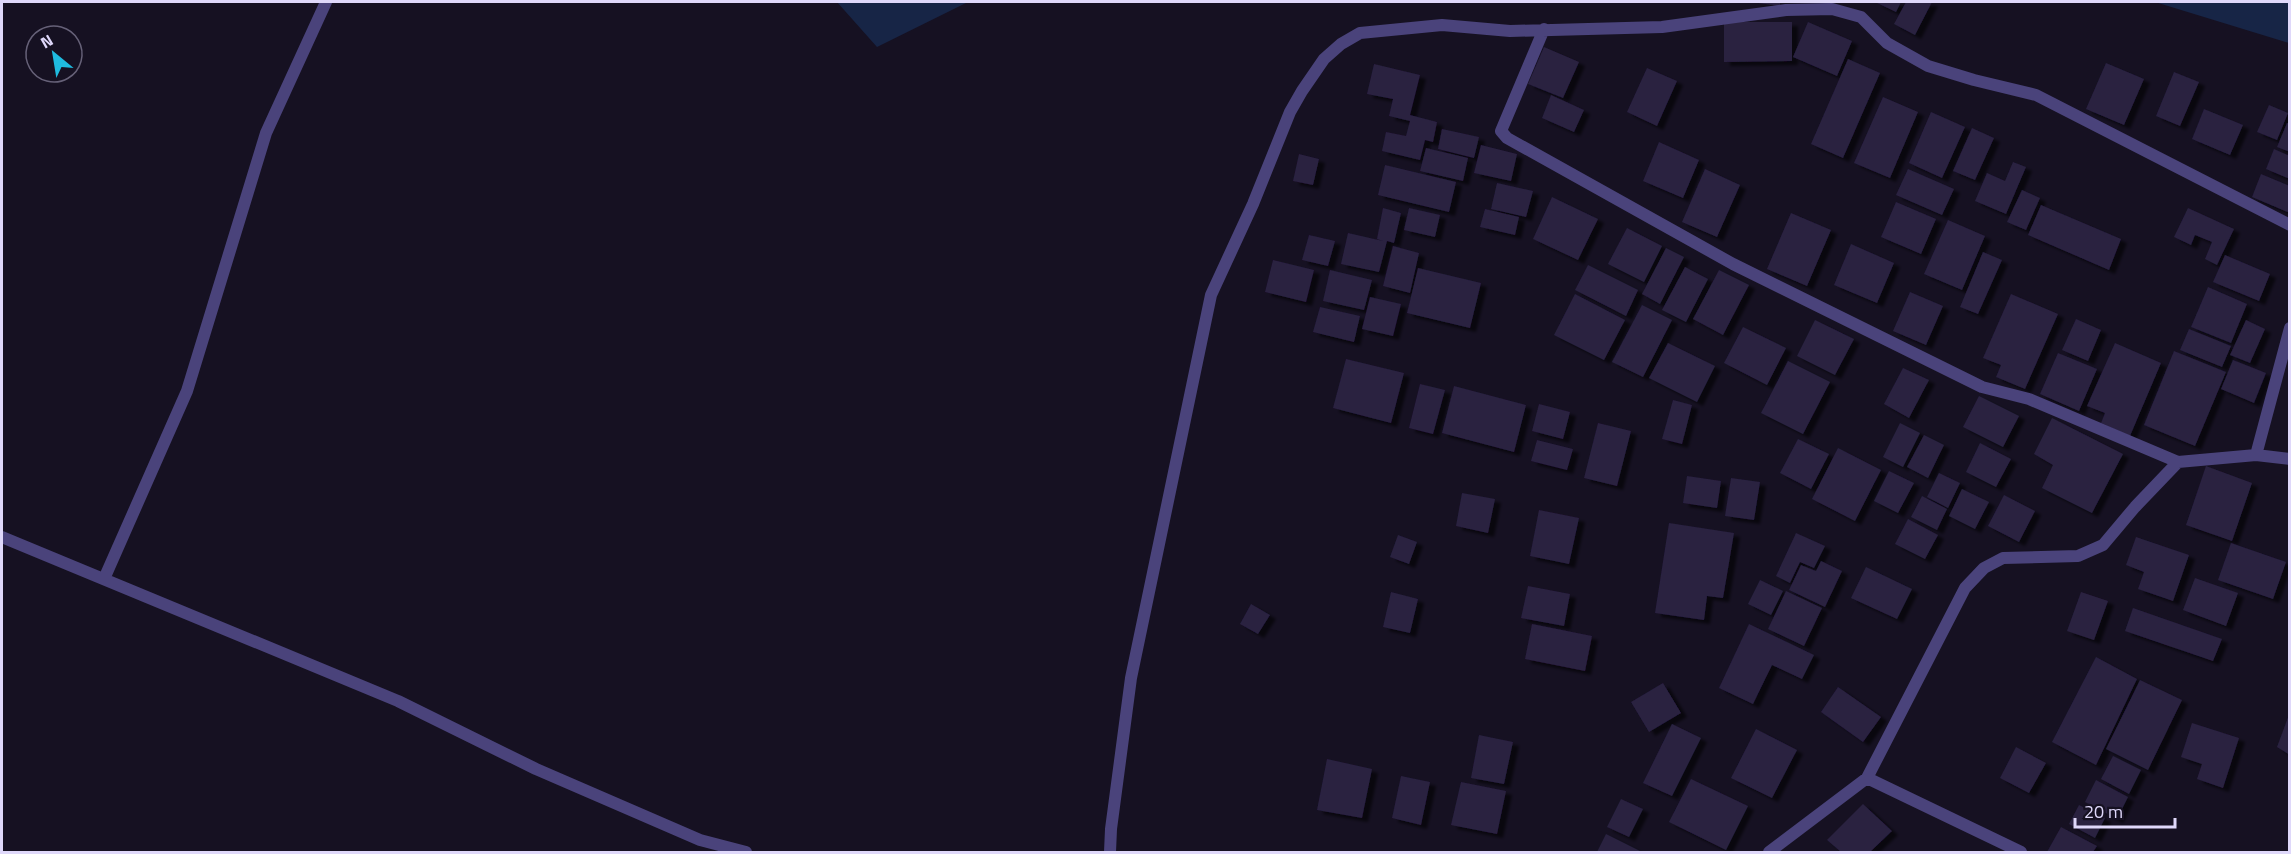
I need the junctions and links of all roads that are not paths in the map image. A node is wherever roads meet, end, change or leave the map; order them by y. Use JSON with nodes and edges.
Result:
{"nodes":[{"id":1,"x":326,"y":2,"type":"edge"},
{"id":2,"x":1544,"y":29,"type":"junction"},
{"id":3,"x":2289,"y":225,"type":"edge"},
{"id":4,"x":2289,"y":328,"type":"edge"},
{"id":5,"x":2256,"y":455,"type":"junction"},
{"id":6,"x":2289,"y":459,"type":"edge"},
{"id":7,"x":2178,"y":462,"type":"junction"},
{"id":8,"x":2,"y":537,"type":"edge"},
{"id":9,"x":104,"y":579,"type":"junction"},
{"id":10,"x":1867,"y":778,"type":"junction"},
{"id":11,"x":746,"y":852,"type":"edge"},
{"id":12,"x":1110,"y":852,"type":"edge"},
{"id":13,"x":1769,"y":852,"type":"edge"},
{"id":14,"x":2021,"y":852,"type":"edge"}],
"edges":[{"from":1,"to":9,"type":"street"},
{"from":2,"to":3,"type":"street"},
{"from":2,"to":7,"type":"street"},
{"from":2,"to":12,"type":"street"},
{"from":4,"to":5,"type":"street"},
{"from":5,"to":6,"type":"street"},
{"from":5,"to":7,"type":"street"},
{"from":7,"to":10,"type":"street"},
{"from":8,"to":9,"type":"street"},
{"from":9,"to":11,"type":"street"},
{"from":10,"to":13,"type":"street"},
{"from":10,"to":14,"type":"street"}]}
